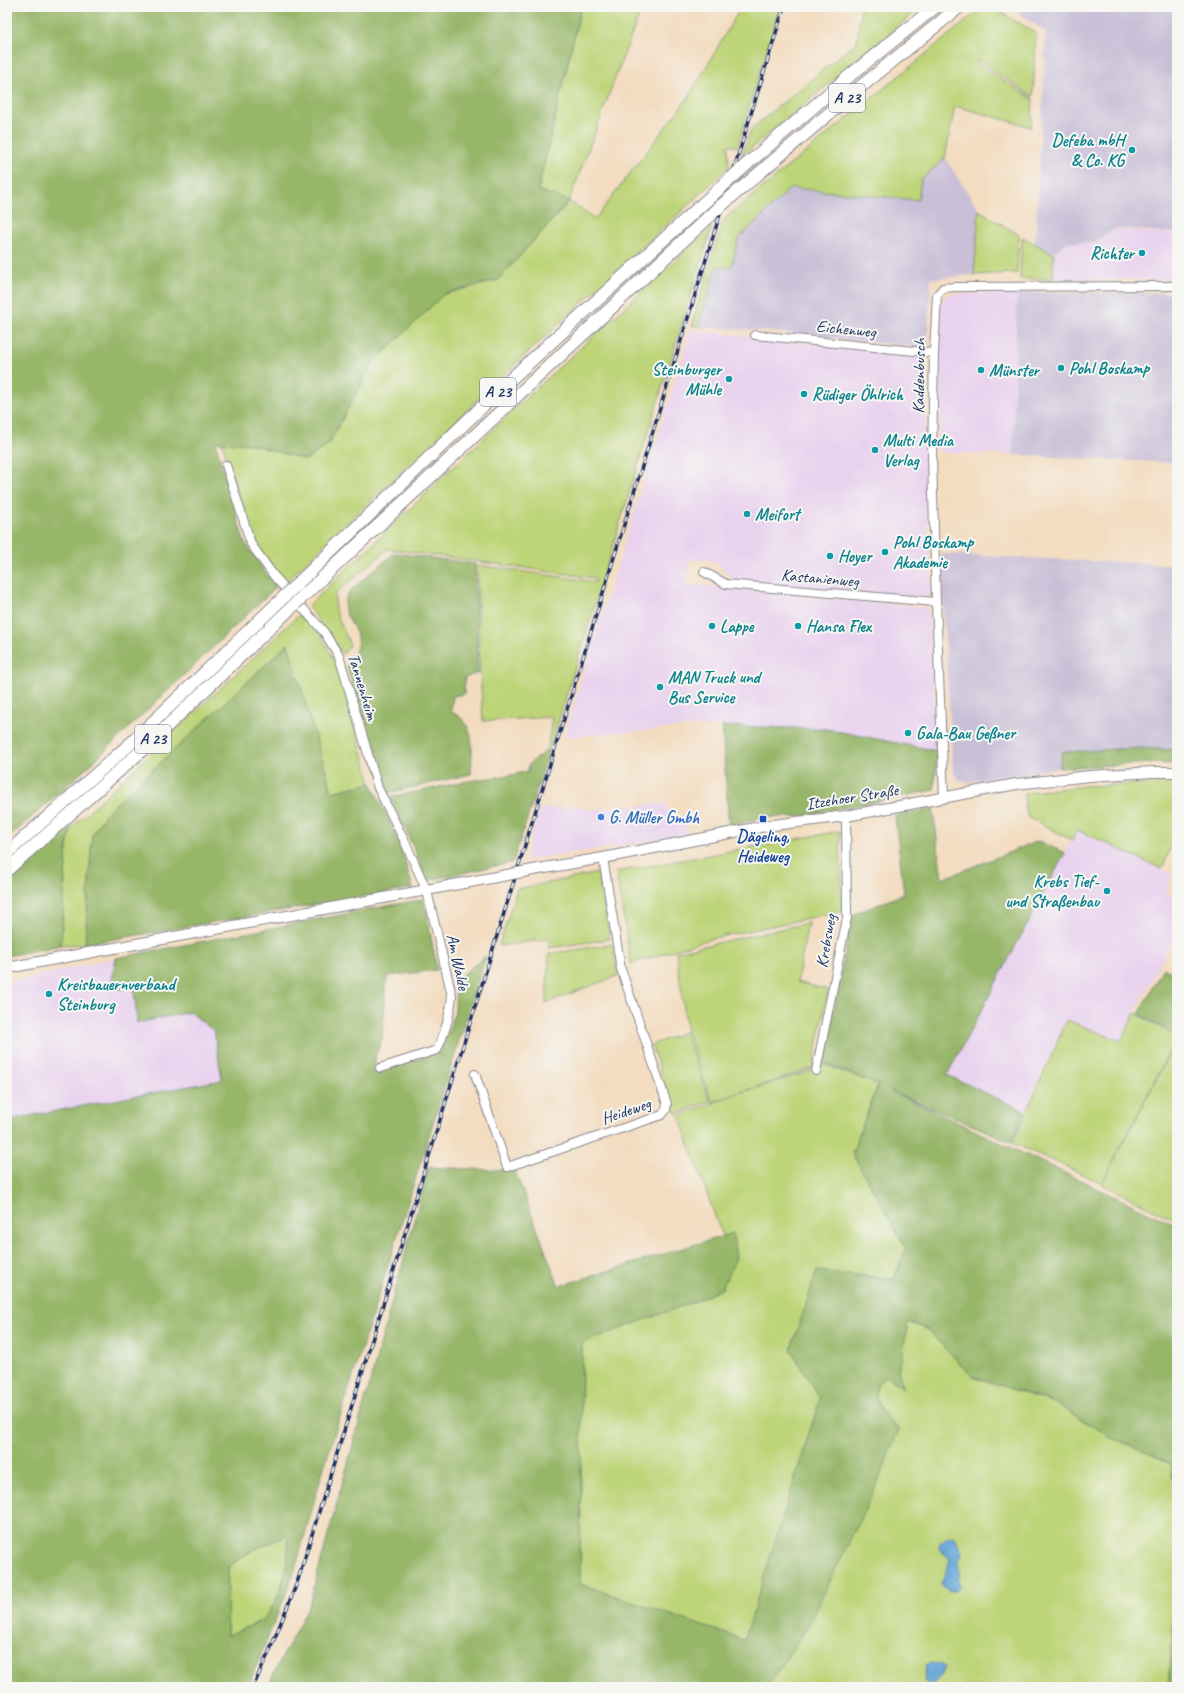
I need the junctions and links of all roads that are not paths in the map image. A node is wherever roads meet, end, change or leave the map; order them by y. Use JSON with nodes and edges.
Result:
{"nodes":[{"id":1,"x":935,"y":7,"type":"edge"},
{"id":2,"x":959,"y":7,"type":"edge"},
{"id":3,"x":1177,"y":286,"type":"edge"},
{"id":4,"x":756,"y":335,"type":"dead end"},
{"id":5,"x":934,"y":353,"type":"junction"},
{"id":6,"x":226,"y":465,"type":"dead end"},
{"id":7,"x":704,"y":572,"type":"dead end"},
{"id":8,"x":936,"y":602,"type":"junction"},
{"id":9,"x":1177,"y":772,"type":"edge"},
{"id":10,"x":944,"y":796,"type":"junction"},
{"id":11,"x":846,"y":816,"type":"junction"},
{"id":12,"x":7,"y":853,"type":"edge"},
{"id":13,"x":604,"y":858,"type":"junction"},
{"id":14,"x":7,"y":870,"type":"edge"},
{"id":15,"x":426,"y":891,"type":"junction"},
{"id":16,"x":7,"y":968,"type":"edge"},
{"id":17,"x":380,"y":1068,"type":"dead end"},
{"id":18,"x":816,"y":1071,"type":"dead end"},
{"id":19,"x":474,"y":1074,"type":"dead end"}],
"edges":[{"from":1,"to":12,"type":"highway","number":"A 23","bridge":true},
{"from":2,"to":14,"type":"highway","number":"A 23","bridge":true},
{"from":3,"to":5,"type":"street","name":"Kaddenbusch"},
{"from":4,"to":5,"type":"street","name":"Eichenweg"},
{"from":5,"to":8,"type":"street","name":"Kaddenbusch"},
{"from":6,"to":15,"type":"street","name":"Tannenheim"},
{"from":7,"to":8,"type":"street","name":"Kastanienweg"},
{"from":8,"to":10,"type":"street","name":"Kaddenbusch"},
{"from":9,"to":10,"type":"main road","name":"Itzehoer Straße"},
{"from":10,"to":11,"type":"main road","name":"Itzehoer Straße"},
{"from":11,"to":13,"type":"main road","name":"Itzehoer Straße"},
{"from":11,"to":18,"type":"street","name":"Krebsweg"},
{"from":13,"to":15,"type":"main road","name":"Itzehoer Straße","bridge":true},
{"from":13,"to":19,"type":"street","name":"Heideweg"},
{"from":15,"to":16,"type":"main road","name":"Itzehoer Straße"},
{"from":15,"to":17,"type":"street","name":"Am Walde"}]}
